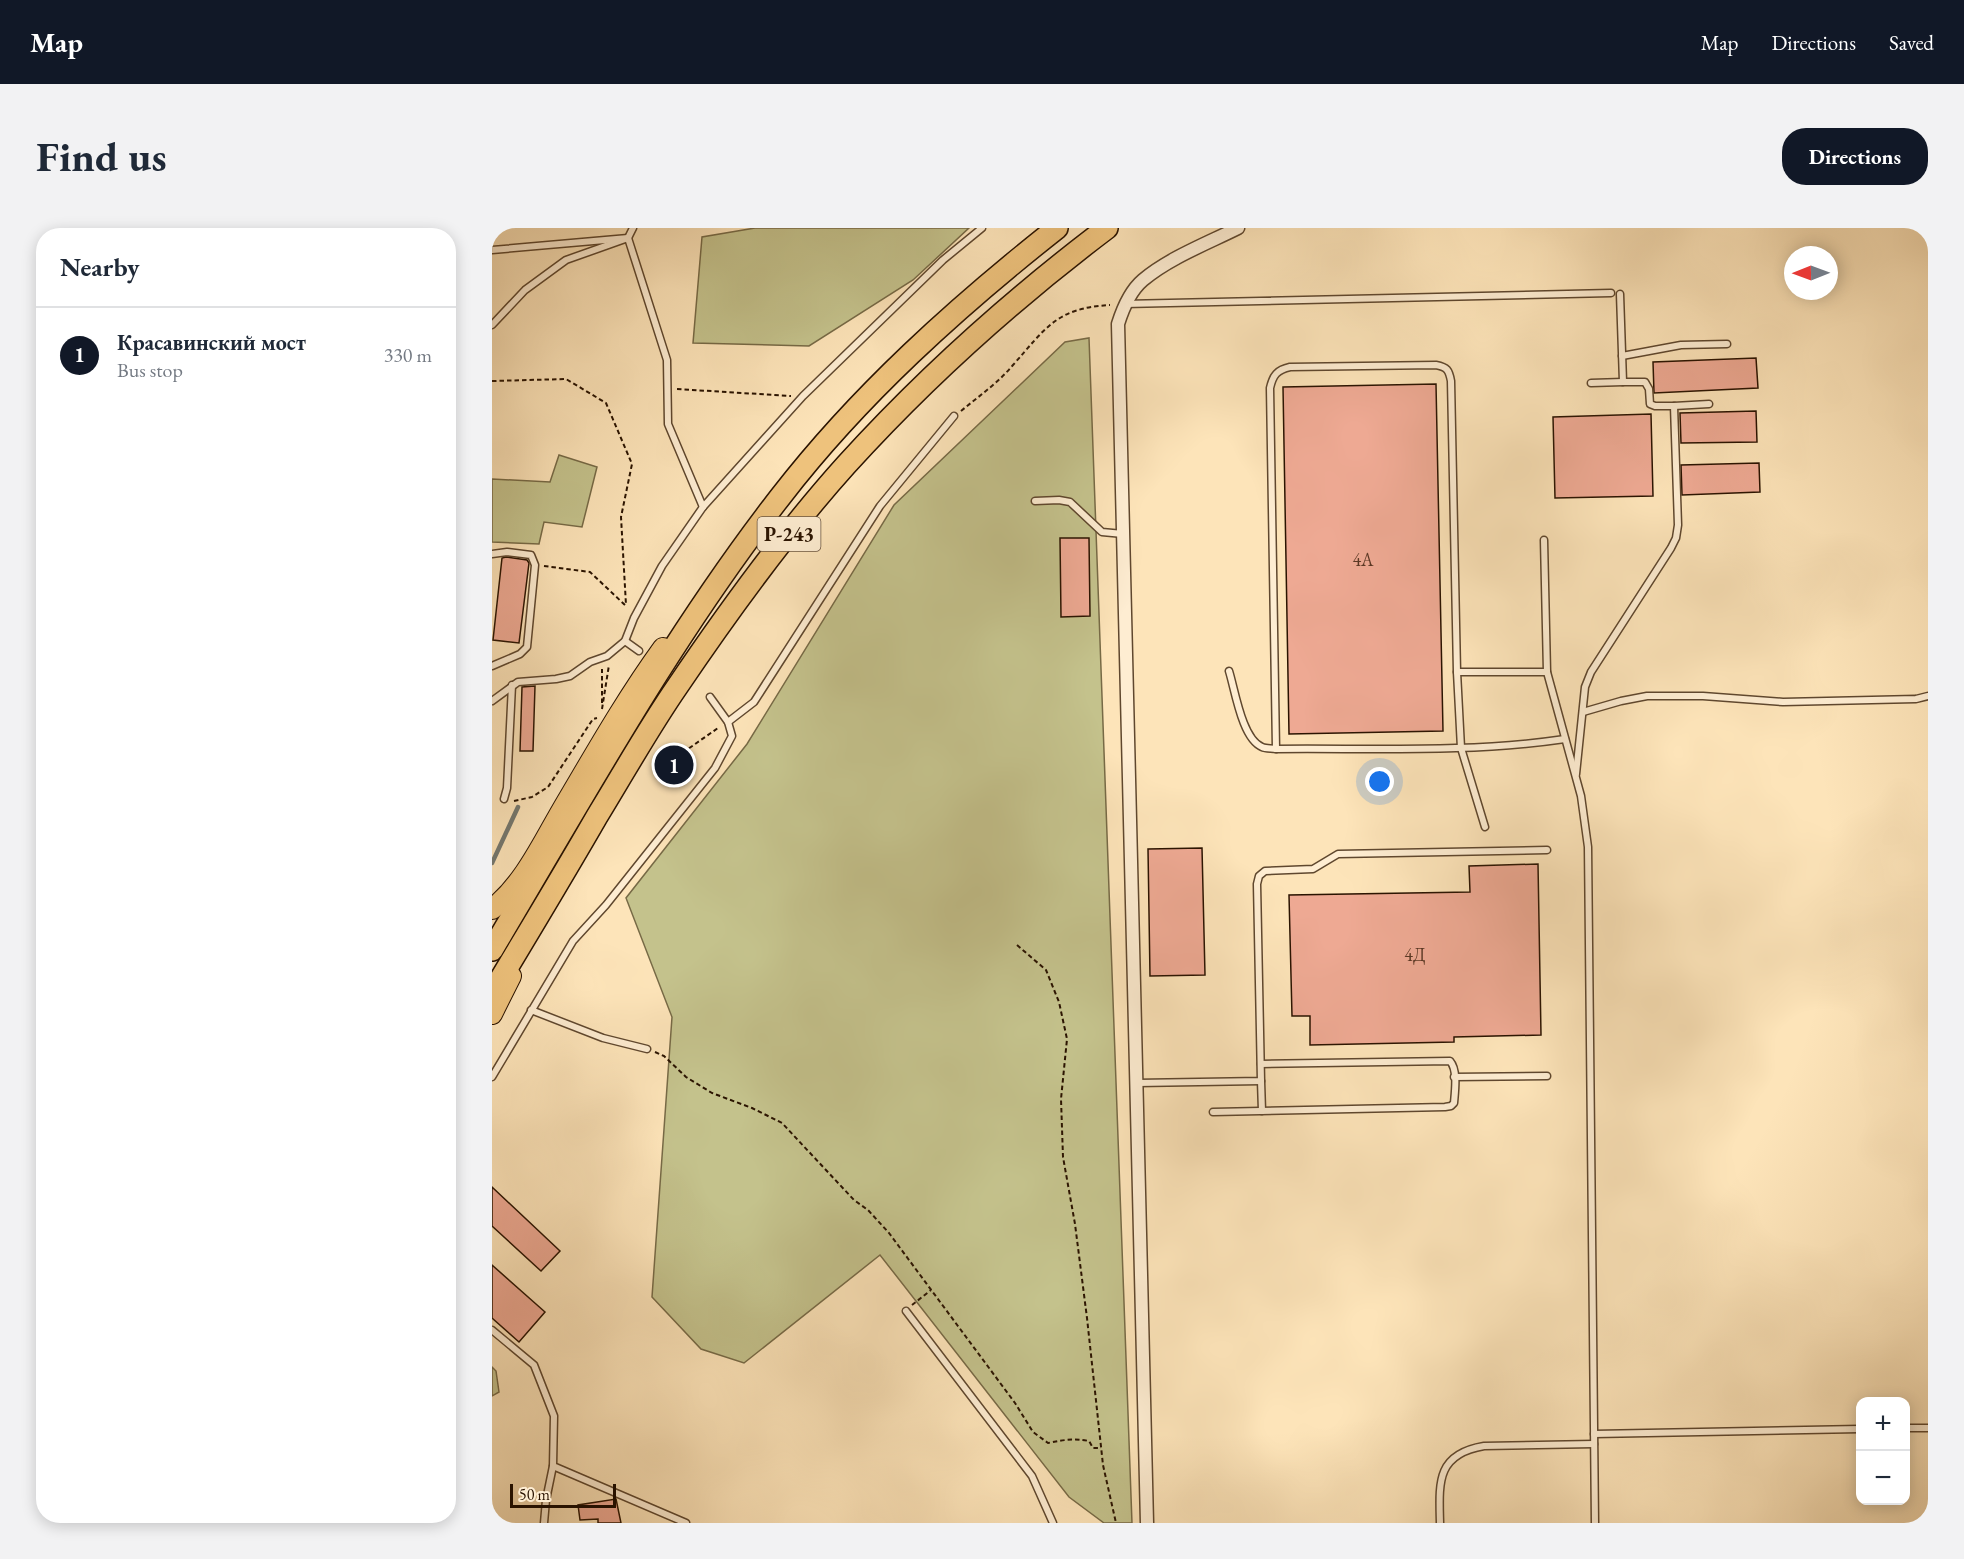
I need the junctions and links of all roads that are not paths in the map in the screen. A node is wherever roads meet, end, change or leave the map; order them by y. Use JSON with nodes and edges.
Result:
{"nodes":[{"id":1,"x":633,"y":228,"type":"edge"},
{"id":2,"x":982,"y":228,"type":"edge"},
{"id":3,"x":1057,"y":228,"type":"edge"},
{"id":4,"x":1107,"y":228,"type":"edge"},
{"id":5,"x":1238,"y":228,"type":"edge"},
{"id":6,"x":628,"y":238,"type":"junction"},
{"id":7,"x":492,"y":250,"type":"edge"},
{"id":8,"x":1611,"y":293,"type":"dead end"},
{"id":9,"x":1620,"y":294,"type":"dead end"},
{"id":10,"x":1124,"y":304,"type":"junction"},
{"id":11,"x":492,"y":326,"type":"edge"},
{"id":12,"x":1727,"y":344,"type":"dead end"},
{"id":13,"x":1622,"y":356,"type":"junction"},
{"id":14,"x":1623,"y":382,"type":"junction"},
{"id":15,"x":1590,"y":383,"type":"dead end"},
{"id":16,"x":1709,"y":404,"type":"dead end"},
{"id":17,"x":1674,"y":405,"type":"junction"},
{"id":18,"x":954,"y":416,"type":"road end"},
{"id":19,"x":1035,"y":501,"type":"dead end"},
{"id":20,"x":703,"y":507,"type":"junction"},
{"id":21,"x":1123,"y":534,"type":"junction"},
{"id":22,"x":1544,"y":540,"type":"dead end"},
{"id":23,"x":492,"y":554,"type":"edge"},
{"id":24,"x":710,"y":594,"type":"junction"},
{"id":25,"x":625,"y":641,"type":"junction"},
{"id":26,"x":639,"y":651,"type":"dead end"},
{"id":27,"x":492,"y":666,"type":"edge"},
{"id":28,"x":1229,"y":671,"type":"dead end"},
{"id":29,"x":1457,"y":672,"type":"junction"},
{"id":30,"x":1547,"y":672,"type":"junction"},
{"id":31,"x":512,"y":685,"type":"junction"},
{"id":32,"x":1928,"y":696,"type":"edge"},
{"id":33,"x":710,"y":697,"type":"dead end"},
{"id":34,"x":492,"y":701,"type":"edge"},
{"id":35,"x":1583,"y":712,"type":"junction"},
{"id":36,"x":728,"y":722,"type":"junction"},
{"id":37,"x":1565,"y":740,"type":"junction"},
{"id":38,"x":1461,"y":748,"type":"junction"},
{"id":39,"x":1276,"y":749,"type":"junction"},
{"id":40,"x":1576,"y":778,"type":"junction"},
{"id":41,"x":572,"y":793,"type":"junction"},
{"id":42,"x":504,"y":799,"type":"road end"},
{"id":43,"x":1485,"y":827,"type":"dead end"},
{"id":44,"x":1546,"y":850,"type":"dead end"},
{"id":45,"x":545,"y":861,"type":"junction"},
{"id":46,"x":546,"y":903,"type":"junction"},
{"id":47,"x":492,"y":909,"type":"edge"},
{"id":48,"x":492,"y":950,"type":"edge"},
{"id":49,"x":492,"y":993,"type":"edge"},
{"id":50,"x":531,"y":1010,"type":"junction"},
{"id":51,"x":492,"y":1014,"type":"edge"},
{"id":52,"x":647,"y":1049,"type":"road end"},
{"id":53,"x":1261,"y":1064,"type":"junction"},
{"id":54,"x":1547,"y":1076,"type":"dead end"},
{"id":55,"x":492,"y":1077,"type":"edge"},
{"id":56,"x":1455,"y":1077,"type":"junction"},
{"id":57,"x":1261,"y":1081,"type":"junction"},
{"id":58,"x":1136,"y":1083,"type":"junction"},
{"id":59,"x":1262,"y":1111,"type":"junction"},
{"id":60,"x":1213,"y":1112,"type":"dead end"},
{"id":61,"x":906,"y":1311,"type":"road end"},
{"id":62,"x":492,"y":1330,"type":"edge"},
{"id":63,"x":1910,"y":1428,"type":"edge"},
{"id":64,"x":1928,"y":1428,"type":"edge"},
{"id":65,"x":1856,"y":1429,"type":"edge"},
{"id":66,"x":1594,"y":1434,"type":"junction"},
{"id":67,"x":1594,"y":1444,"type":"junction"},
{"id":68,"x":553,"y":1466,"type":"junction"},
{"id":69,"x":544,"y":1523,"type":"edge"},
{"id":70,"x":686,"y":1523,"type":"edge"},
{"id":71,"x":1053,"y":1523,"type":"edge"},
{"id":72,"x":1147,"y":1523,"type":"edge"},
{"id":73,"x":1440,"y":1523,"type":"edge"},
{"id":74,"x":1595,"y":1523,"type":"edge"}],
"edges":[{"from":1,"to":6,"type":"lane"},
{"from":2,"to":20,"type":"lane"},
{"from":3,"to":24,"type":"highway","number":"Р-243"},
{"from":4,"to":46,"type":"highway","number":"Р-243"},
{"from":5,"to":10,"type":"street"},
{"from":6,"to":7,"type":"lane"},
{"from":6,"to":11,"type":"lane"},
{"from":6,"to":20,"type":"lane"},
{"from":8,"to":10,"type":"lane"},
{"from":9,"to":13,"type":"lane"},
{"from":10,"to":21,"type":"street"},
{"from":12,"to":13,"type":"lane"},
{"from":13,"to":14,"type":"lane"},
{"from":14,"to":15,"type":"lane"},
{"from":14,"to":17,"type":"lane"},
{"from":16,"to":17,"type":"lane"},
{"from":17,"to":35,"type":"lane"},
{"from":18,"to":36,"type":"lane"},
{"from":19,"to":21,"type":"lane"},
{"from":20,"to":25,"type":"lane"},
{"from":21,"to":58,"type":"street"},
{"from":22,"to":30,"type":"lane"},
{"from":23,"to":27,"type":"lane"},
{"from":24,"to":41,"type":"main road"},
{"from":24,"to":45,"type":"highway","number":"Р-243"},
{"from":25,"to":26,"type":"lane"},
{"from":25,"to":31,"type":"lane"},
{"from":28,"to":39,"type":"lane"},
{"from":29,"to":30,"type":"lane"},
{"from":29,"to":38,"type":"lane"},
{"from":29,"to":39,"type":"lane"},
{"from":30,"to":37,"type":"lane"},
{"from":31,"to":34,"type":"lane"},
{"from":31,"to":42,"type":"lane"},
{"from":32,"to":35,"type":"lane"},
{"from":33,"to":36,"type":"lane"},
{"from":35,"to":40,"type":"lane"},
{"from":36,"to":50,"type":"lane"},
{"from":37,"to":38,"type":"lane"},
{"from":37,"to":40,"type":"lane"},
{"from":38,"to":39,"type":"lane"},
{"from":38,"to":43,"type":"lane"},
{"from":40,"to":66,"type":"lane"},
{"from":41,"to":45,"type":"main road"},
{"from":41,"to":47,"type":"main road"},
{"from":44,"to":53,"type":"lane"},
{"from":45,"to":48,"type":"highway","number":"Р-243"},
{"from":46,"to":49,"type":"highway","number":"Р-243"},
{"from":46,"to":51,"type":"main road"},
{"from":50,"to":52,"type":"lane"},
{"from":50,"to":55,"type":"lane"},
{"from":53,"to":56,"type":"lane"},
{"from":53,"to":57,"type":"lane"},
{"from":54,"to":56,"type":"lane"},
{"from":56,"to":59,"type":"lane"},
{"from":57,"to":58,"type":"lane"},
{"from":57,"to":59,"type":"lane"},
{"from":58,"to":72,"type":"street"},
{"from":59,"to":60,"type":"lane"},
{"from":61,"to":71,"type":"lane"},
{"from":62,"to":68,"type":"lane"},
{"from":63,"to":64,"type":"lane"},
{"from":65,"to":66,"type":"lane"},
{"from":66,"to":67,"type":"lane"},
{"from":67,"to":73,"type":"lane"},
{"from":67,"to":74,"type":"lane"},
{"from":68,"to":69,"type":"lane"},
{"from":68,"to":70,"type":"lane"}]}
